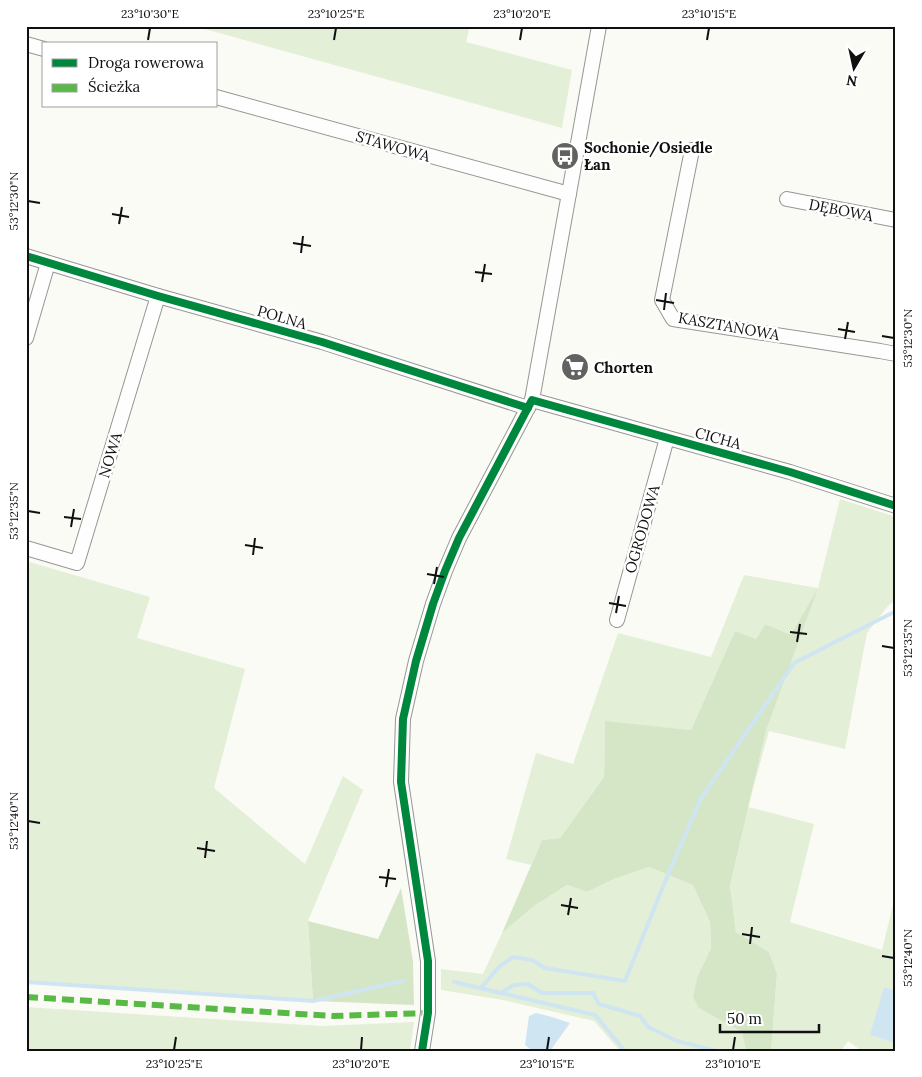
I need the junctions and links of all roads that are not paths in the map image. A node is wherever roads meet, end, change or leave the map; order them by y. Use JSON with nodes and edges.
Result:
{"nodes":[{"id":1,"x":599,"y":26,"type":"edge"},
{"id":2,"x":26,"y":44,"type":"edge"},
{"id":3,"x":42,"y":48,"type":"edge"},
{"id":4,"x":218,"y":97,"type":"edge"},
{"id":5,"x":692,"y":150,"type":"dead end"},
{"id":6,"x":569,"y":194,"type":"junction"},
{"id":7,"x":787,"y":199,"type":"dead end"},
{"id":8,"x":896,"y":220,"type":"edge"},
{"id":9,"x":26,"y":256,"type":"edge"},
{"id":10,"x":48,"y":263,"type":"junction"},
{"id":11,"x":158,"y":296,"type":"junction"},
{"id":12,"x":26,"y":338,"type":"edge"},
{"id":13,"x":896,"y":354,"type":"edge"},
{"id":14,"x":530,"y":404,"type":"junction"},
{"id":15,"x":668,"y":438,"type":"junction"},
{"id":16,"x":896,"y":506,"type":"edge"},
{"id":17,"x":26,"y":548,"type":"edge"},
{"id":18,"x":617,"y":620,"type":"dead end"},
{"id":19,"x":422,"y":1051,"type":"edge"}],
"edges":[{"from":1,"to":6,"type":"street"},
{"from":2,"to":3,"type":"street"},
{"from":4,"to":6,"type":"street","name":"STAWOWA"},
{"from":5,"to":13,"type":"street","name":"KASZTANOWA"},
{"from":6,"to":14,"type":"street"},
{"from":7,"to":8,"type":"street","name":"DĘBOWA"},
{"from":9,"to":10,"type":"street","name":"POLNA"},
{"from":10,"to":11,"type":"street","name":"POLNA"},
{"from":10,"to":12,"type":"street"},
{"from":11,"to":14,"type":"street","name":"POLNA"},
{"from":11,"to":17,"type":"street","name":"NOWA"},
{"from":14,"to":15,"type":"street","name":"CICHA"},
{"from":14,"to":19,"type":"street"},
{"from":15,"to":16,"type":"street","name":"CICHA"},
{"from":15,"to":18,"type":"street","name":"OGRODOWA"}]}
